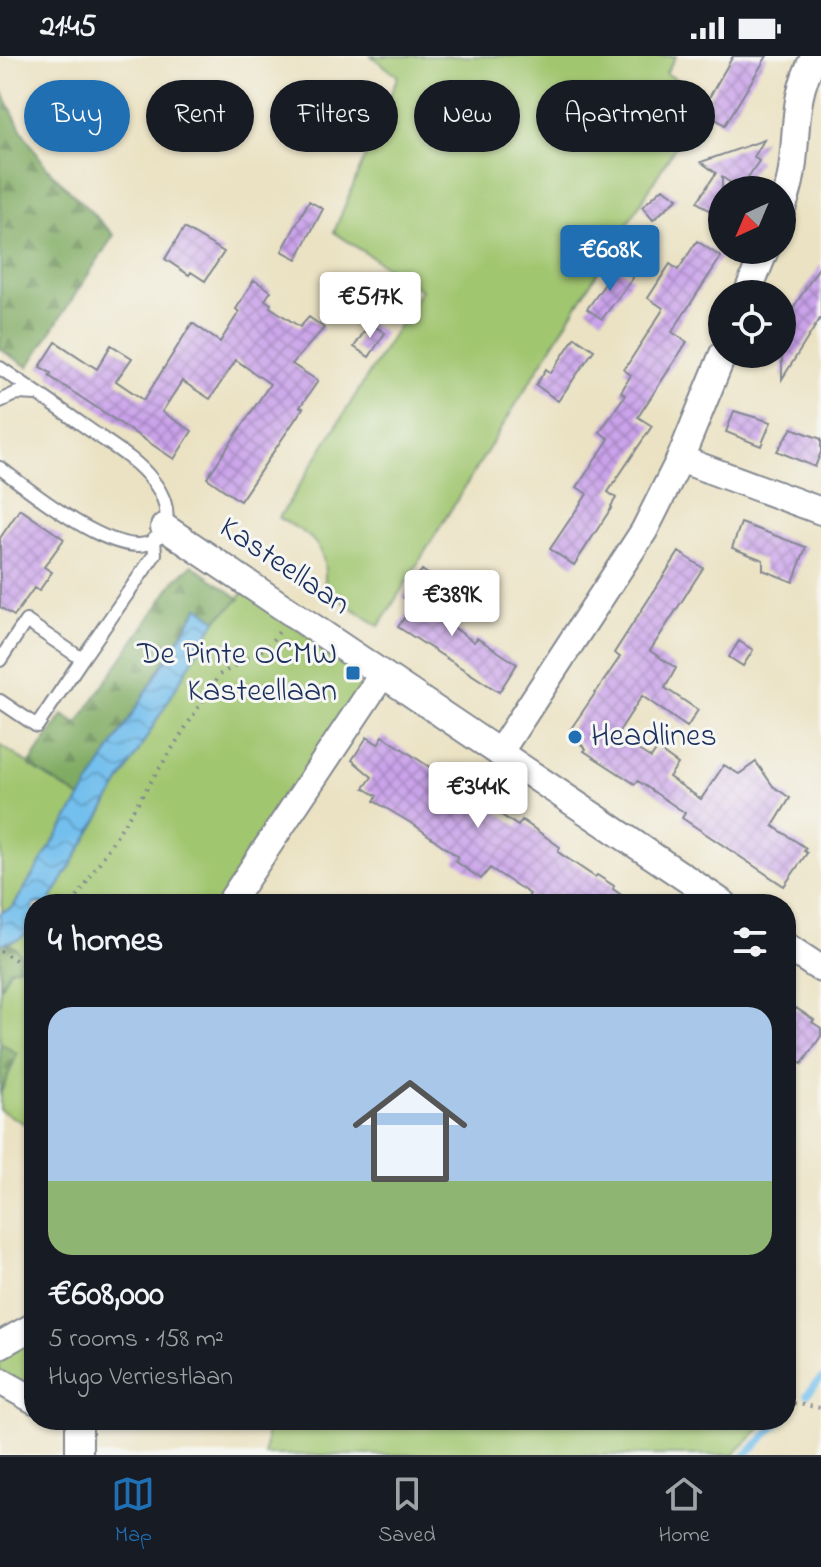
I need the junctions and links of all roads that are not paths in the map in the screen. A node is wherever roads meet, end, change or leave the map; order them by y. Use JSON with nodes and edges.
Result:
{"nodes":[{"id":1,"x":815,"y":56,"type":"edge"},
{"id":2,"x":793,"y":176,"type":"edge"},
{"id":3,"x":0,"y":368,"type":"edge"},
{"id":4,"x":717,"y":368,"type":"edge"},
{"id":5,"x":40,"y":395,"type":"junction"},
{"id":6,"x":0,"y":401,"type":"edge"},
{"id":7,"x":680,"y":459,"type":"junction"},
{"id":8,"x":0,"y":468,"type":"edge"},
{"id":9,"x":821,"y":511,"type":"edge"},
{"id":10,"x":159,"y":533,"type":"junction"},
{"id":11,"x":82,"y":659,"type":"junction"},
{"id":12,"x":0,"y":660,"type":"edge"},
{"id":13,"x":382,"y":675,"type":"junction"},
{"id":14,"x":0,"y":701,"type":"edge"},
{"id":15,"x":499,"y":753,"type":"junction"},
{"id":16,"x":236,"y":894,"type":"edge"},
{"id":17,"x":709,"y":894,"type":"edge"},
{"id":18,"x":796,"y":953,"type":"edge"},
{"id":19,"x":821,"y":969,"type":"edge"},
{"id":20,"x":24,"y":1332,"type":"edge"},
{"id":21,"x":0,"y":1345,"type":"edge"},
{"id":22,"x":0,"y":1381,"type":"edge"},
{"id":23,"x":24,"y":1394,"type":"edge"},
{"id":24,"x":77,"y":1430,"type":"edge"},
{"id":25,"x":79,"y":1455,"type":"edge"}],
"edges":[{"from":1,"to":2,"type":"street"},
{"from":3,"to":5,"type":"lane"},
{"from":4,"to":7,"type":"street"},
{"from":5,"to":6,"type":"lane"},
{"from":5,"to":10,"type":"lane"},
{"from":7,"to":9,"type":"street"},
{"from":7,"to":15,"type":"street"},
{"from":8,"to":10,"type":"lane"},
{"from":10,"to":11,"type":"lane"},
{"from":10,"to":13,"type":"street","name":"Kasteellaan"},
{"from":11,"to":12,"type":"lane"},
{"from":11,"to":14,"type":"lane"},
{"from":13,"to":15,"type":"street","name":"Kasteellaan"},
{"from":13,"to":16,"type":"street"},
{"from":15,"to":17,"type":"street","name":"Kasteellaan"},
{"from":18,"to":19,"type":"street"},
{"from":20,"to":21,"type":"street"},
{"from":22,"to":23,"type":"street"},
{"from":24,"to":25,"type":"street"}]}
